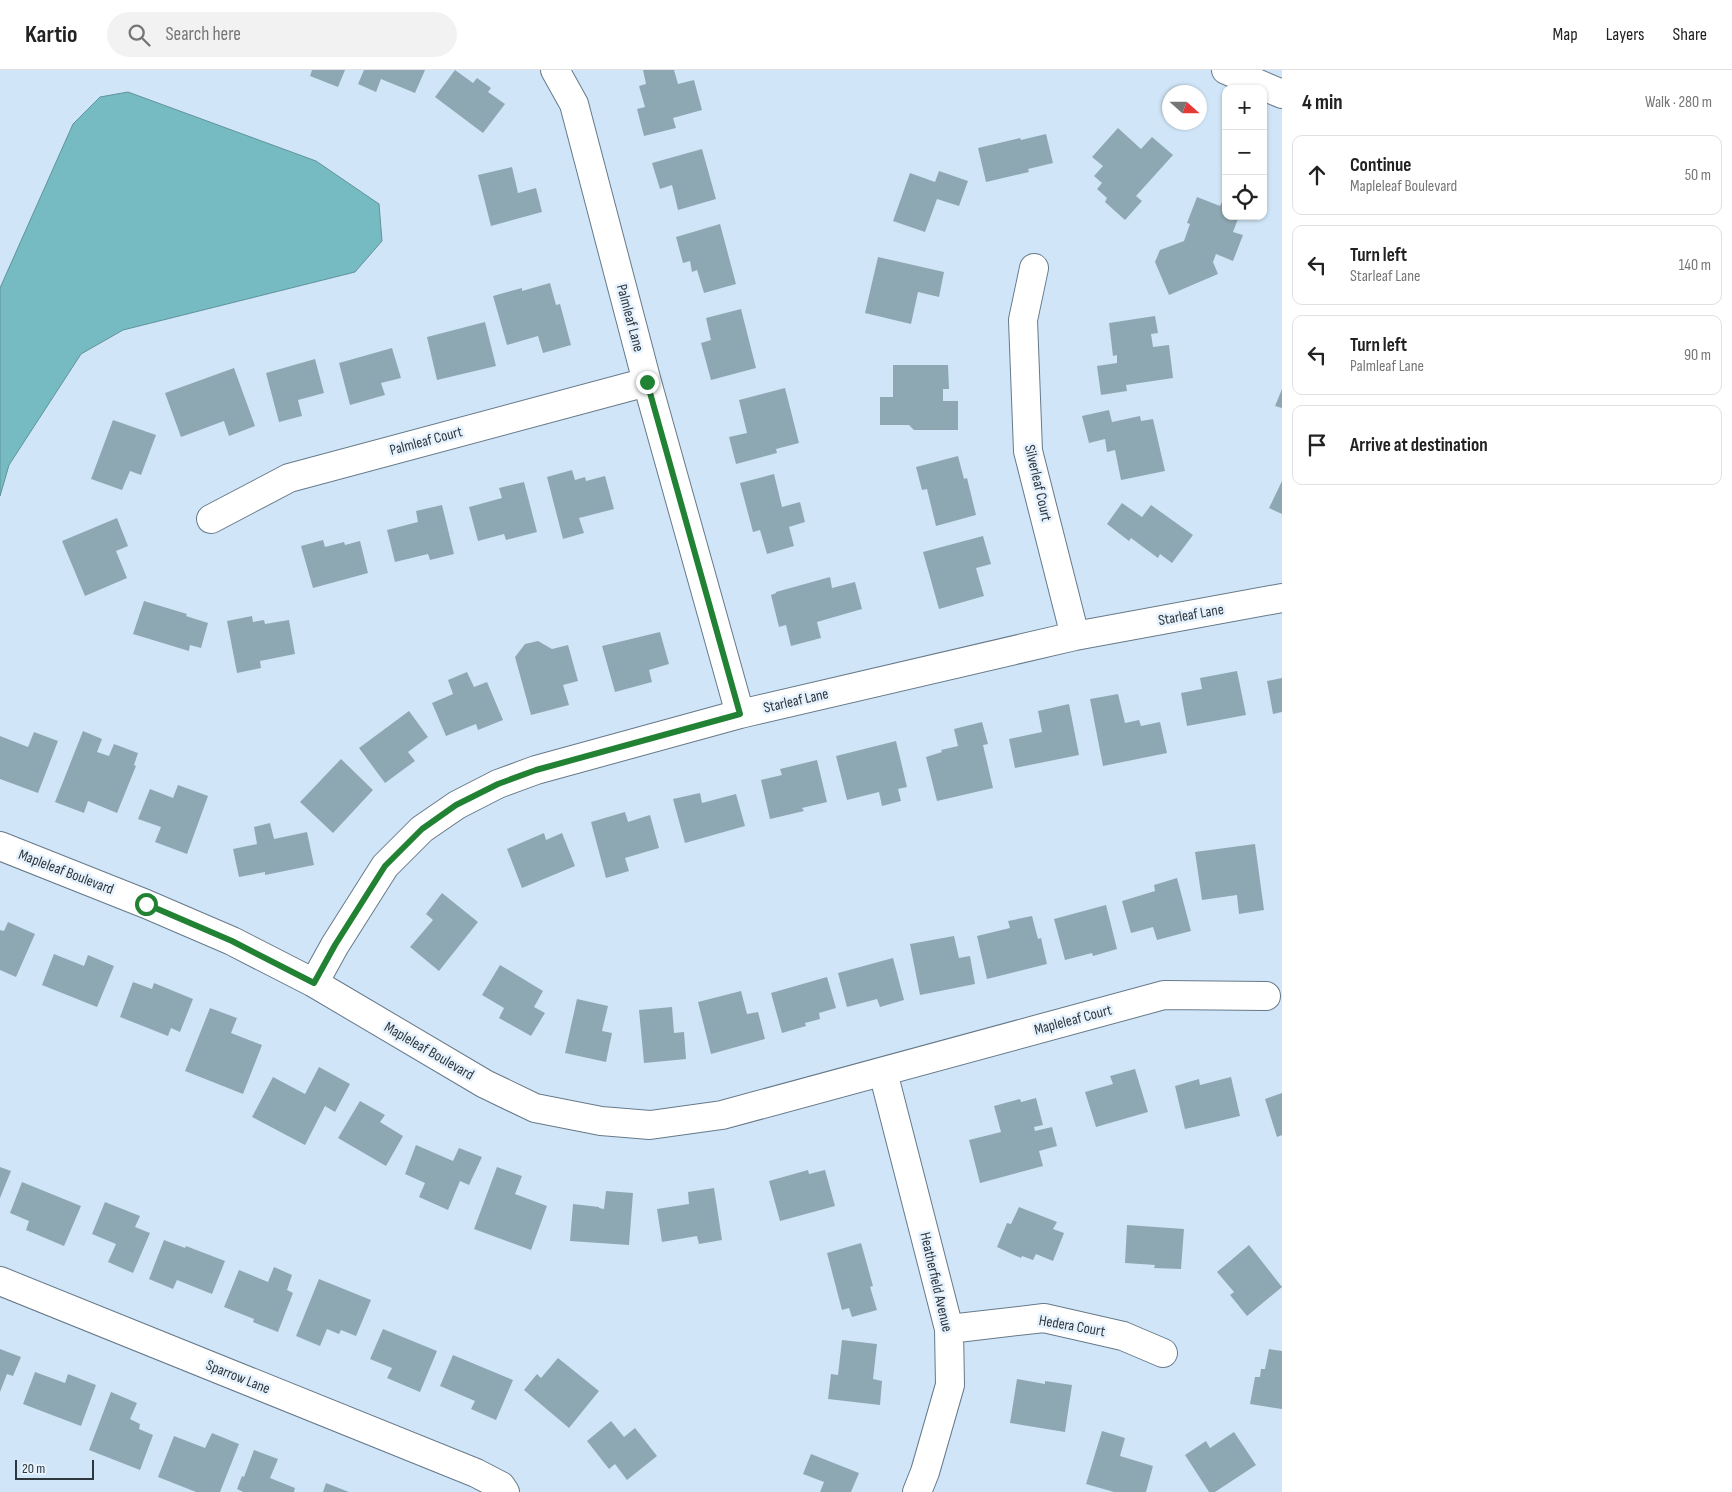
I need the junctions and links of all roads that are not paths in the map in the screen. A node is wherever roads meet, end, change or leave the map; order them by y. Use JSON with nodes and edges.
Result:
{"nodes":[{"id":1,"x":555,"y":70,"type":"edge"},
{"id":2,"x":1226,"y":70,"type":"edge"},
{"id":3,"x":1282,"y":94,"type":"edge"},
{"id":4,"x":1034,"y":268,"type":"dead end"},
{"id":5,"x":647,"y":382,"type":"junction"},
{"id":6,"x":211,"y":519,"type":"dead end"},
{"id":7,"x":1282,"y":598,"type":"edge"},
{"id":8,"x":1075,"y":636,"type":"junction"},
{"id":9,"x":740,"y":714,"type":"junction"},
{"id":10,"x":0,"y":846,"type":"edge"},
{"id":11,"x":314,"y":983,"type":"junction"},
{"id":12,"x":1266,"y":996,"type":"dead end"},
{"id":13,"x":883,"y":1072,"type":"junction"},
{"id":14,"x":0,"y":1280,"type":"edge"},
{"id":15,"x":949,"y":1329,"type":"junction"},
{"id":16,"x":1163,"y":1353,"type":"dead end"},
{"id":17,"x":505,"y":1492,"type":"edge"},
{"id":18,"x":917,"y":1492,"type":"edge"}],
"edges":[{"from":1,"to":5,"type":"street","name":"Palmleaf Lane"},
{"from":2,"to":3,"type":"street"},
{"from":4,"to":8,"type":"street","name":"Silverleaf Court"},
{"from":5,"to":6,"type":"street","name":"Palmleaf Court"},
{"from":5,"to":9,"type":"street","name":"Palmleaf Lane"},
{"from":7,"to":8,"type":"street","name":"Starleaf Lane"},
{"from":8,"to":9,"type":"street","name":"Starleaf Lane"},
{"from":9,"to":11,"type":"street","name":"Starleaf Lane"},
{"from":10,"to":11,"type":"street","name":"Mapleleaf Boulevard"},
{"from":11,"to":13,"type":"street","name":"Mapleleaf Boulevard"},
{"from":12,"to":13,"type":"street","name":"Mapleleaf Court"},
{"from":13,"to":15,"type":"street","name":"Heatherfield Avenue"},
{"from":14,"to":17,"type":"street","name":"Sparrow Lane"},
{"from":15,"to":16,"type":"street","name":"Hedera Court"},
{"from":15,"to":18,"type":"street","name":"Heatherfield Avenue"}]}
